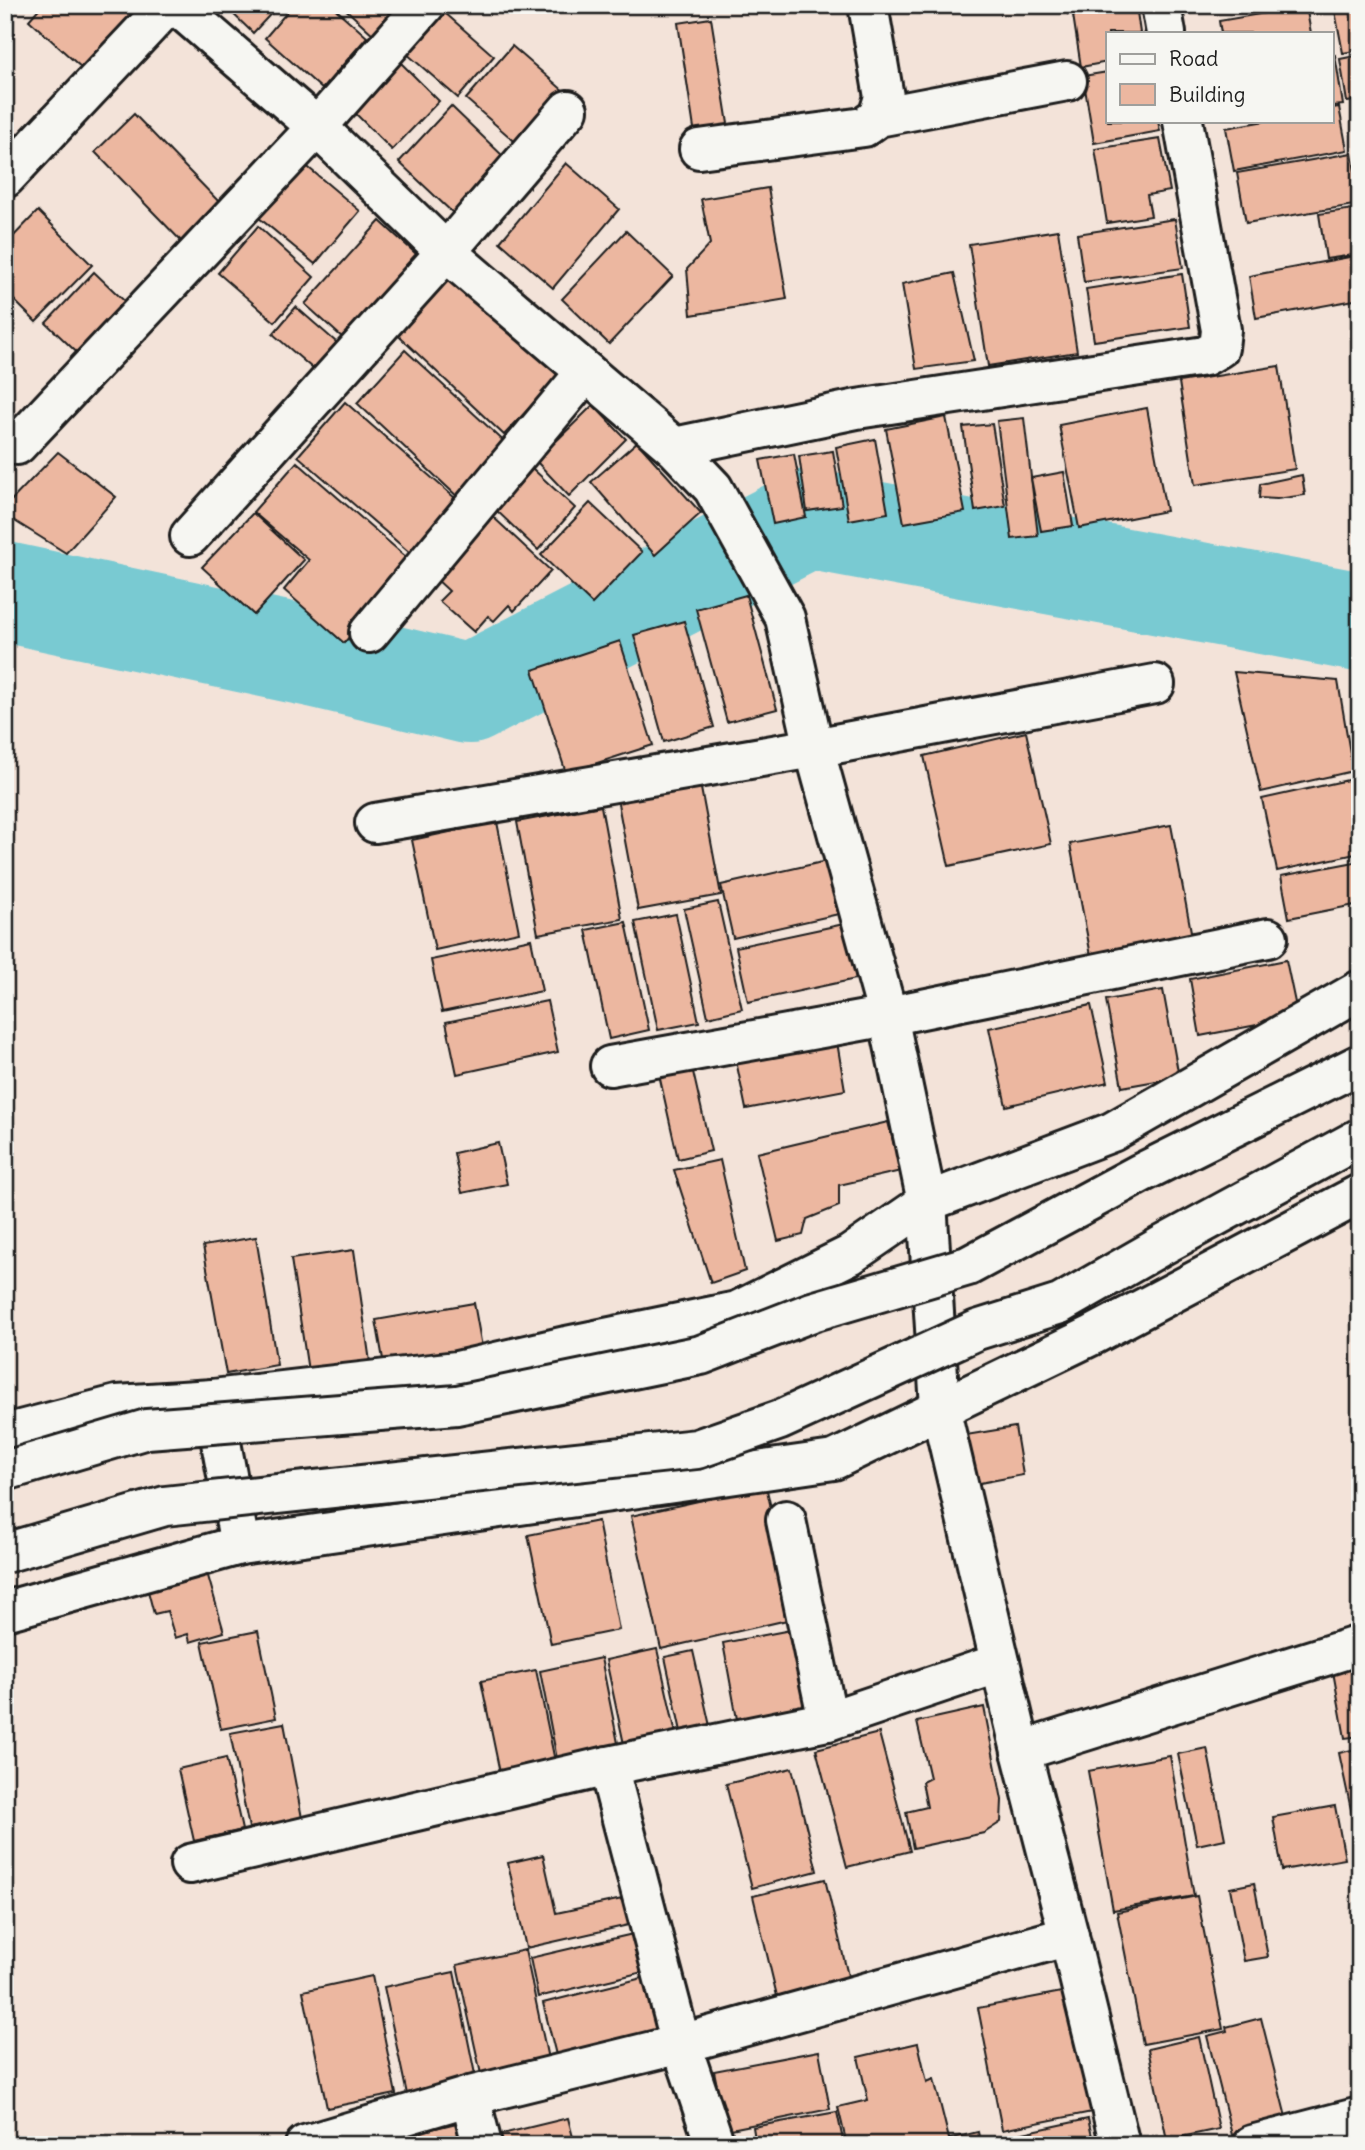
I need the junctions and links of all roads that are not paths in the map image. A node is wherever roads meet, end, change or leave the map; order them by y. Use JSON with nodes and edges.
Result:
{"nodes":[{"id":1,"x":168,"y":5,"type":"edge"},
{"id":2,"x":176,"y":5,"type":"edge"},
{"id":3,"x":425,"y":5,"type":"edge"},
{"id":4,"x":868,"y":5,"type":"edge"},
{"id":5,"x":1161,"y":5,"type":"edge"},
{"id":6,"x":1166,"y":32,"type":"edge"},
{"id":7,"x":1068,"y":81,"type":"dead end"},
{"id":8,"x":568,"y":110,"type":"dead end"},
{"id":9,"x":878,"y":117,"type":"junction"},
{"id":10,"x":1183,"y":122,"type":"edge"},
{"id":11,"x":317,"y":127,"type":"junction"},
{"id":12,"x":699,"y":149,"type":"dead end"},
{"id":13,"x":5,"y":178,"type":"edge"},
{"id":14,"x":446,"y":252,"type":"junction"},
{"id":15,"x":586,"y":372,"type":"junction"},
{"id":16,"x":18,"y":446,"type":"dead end"},
{"id":17,"x":674,"y":447,"type":"junction"},
{"id":18,"x":191,"y":536,"type":"dead end"},
{"id":19,"x":369,"y":633,"type":"dead end"},
{"id":20,"x":1155,"y":684,"type":"dead end"},
{"id":21,"x":814,"y":748,"type":"junction"},
{"id":22,"x":375,"y":823,"type":"dead end"},
{"id":23,"x":1268,"y":938,"type":"dead end"},
{"id":24,"x":1360,"y":990,"type":"edge"},
{"id":25,"x":888,"y":1016,"type":"junction"},
{"id":26,"x":1360,"y":1064,"type":"edge"},
{"id":27,"x":610,"y":1066,"type":"dead end"},
{"id":28,"x":1360,"y":1138,"type":"edge"},
{"id":29,"x":1360,"y":1194,"type":"edge"},
{"id":30,"x":927,"y":1202,"type":"junction"},
{"id":31,"x":213,"y":1399,"type":"junction"},
{"id":32,"x":940,"y":1408,"type":"junction"},
{"id":33,"x":5,"y":1434,"type":"edge"},
{"id":34,"x":5,"y":1471,"type":"edge"},
{"id":35,"x":786,"y":1520,"type":"dead end"},
{"id":36,"x":240,"y":1545,"type":"junction"},
{"id":37,"x":5,"y":1553,"type":"edge"},
{"id":38,"x":5,"y":1611,"type":"edge"},
{"id":39,"x":1360,"y":1645,"type":"edge"},
{"id":40,"x":999,"y":1663,"type":"junction"},
{"id":41,"x":828,"y":1721,"type":"junction"},
{"id":42,"x":1020,"y":1751,"type":"junction"},
{"id":43,"x":608,"y":1766,"type":"junction"},
{"id":44,"x":190,"y":1864,"type":"dead end"},
{"id":45,"x":1069,"y":1936,"type":"junction"},
{"id":46,"x":681,"y":2044,"type":"junction"},
{"id":47,"x":470,"y":2096,"type":"junction"},
{"id":48,"x":1360,"y":2117,"type":"edge"},
{"id":49,"x":304,"y":2145,"type":"edge"},
{"id":50,"x":482,"y":2145,"type":"edge"},
{"id":51,"x":715,"y":2145,"type":"edge"},
{"id":52,"x":1119,"y":2145,"type":"edge"},
{"id":53,"x":1252,"y":2145,"type":"edge"}],
"edges":[{"from":1,"to":13,"type":"street"},
{"from":2,"to":11,"type":"street"},
{"from":3,"to":11,"type":"street"},
{"from":4,"to":9,"type":"street"},
{"from":5,"to":6,"type":"street"},
{"from":7,"to":9,"type":"street"},
{"from":8,"to":14,"type":"street"},
{"from":9,"to":12,"type":"street"},
{"from":10,"to":17,"type":"street"},
{"from":11,"to":14,"type":"street"},
{"from":11,"to":16,"type":"street"},
{"from":14,"to":15,"type":"street"},
{"from":14,"to":18,"type":"street"},
{"from":15,"to":17,"type":"street"},
{"from":15,"to":19,"type":"street"},
{"from":17,"to":21,"type":"street"},
{"from":20,"to":21,"type":"street"},
{"from":21,"to":22,"type":"street"},
{"from":21,"to":25,"type":"street"},
{"from":23,"to":25,"type":"street"},
{"from":24,"to":30,"type":"street"},
{"from":25,"to":27,"type":"street"},
{"from":25,"to":30,"type":"street"},
{"from":26,"to":34,"type":"street","bridge":true},
{"from":28,"to":37,"type":"street","bridge":true},
{"from":29,"to":32,"type":"street"},
{"from":30,"to":31,"type":"street"},
{"from":30,"to":32,"type":"street"},
{"from":31,"to":33,"type":"street"},
{"from":31,"to":36,"type":"street"},
{"from":32,"to":36,"type":"street"},
{"from":32,"to":40,"type":"street"},
{"from":35,"to":41,"type":"street"},
{"from":36,"to":38,"type":"street"},
{"from":39,"to":42,"type":"street"},
{"from":40,"to":41,"type":"street"},
{"from":40,"to":42,"type":"street"},
{"from":41,"to":43,"type":"street"},
{"from":42,"to":45,"type":"street"},
{"from":43,"to":44,"type":"street"},
{"from":43,"to":46,"type":"street"},
{"from":45,"to":46,"type":"street"},
{"from":45,"to":52,"type":"street"},
{"from":46,"to":47,"type":"street"},
{"from":46,"to":51,"type":"street"},
{"from":47,"to":49,"type":"street"},
{"from":47,"to":50,"type":"street"},
{"from":48,"to":53,"type":"street"}]}
